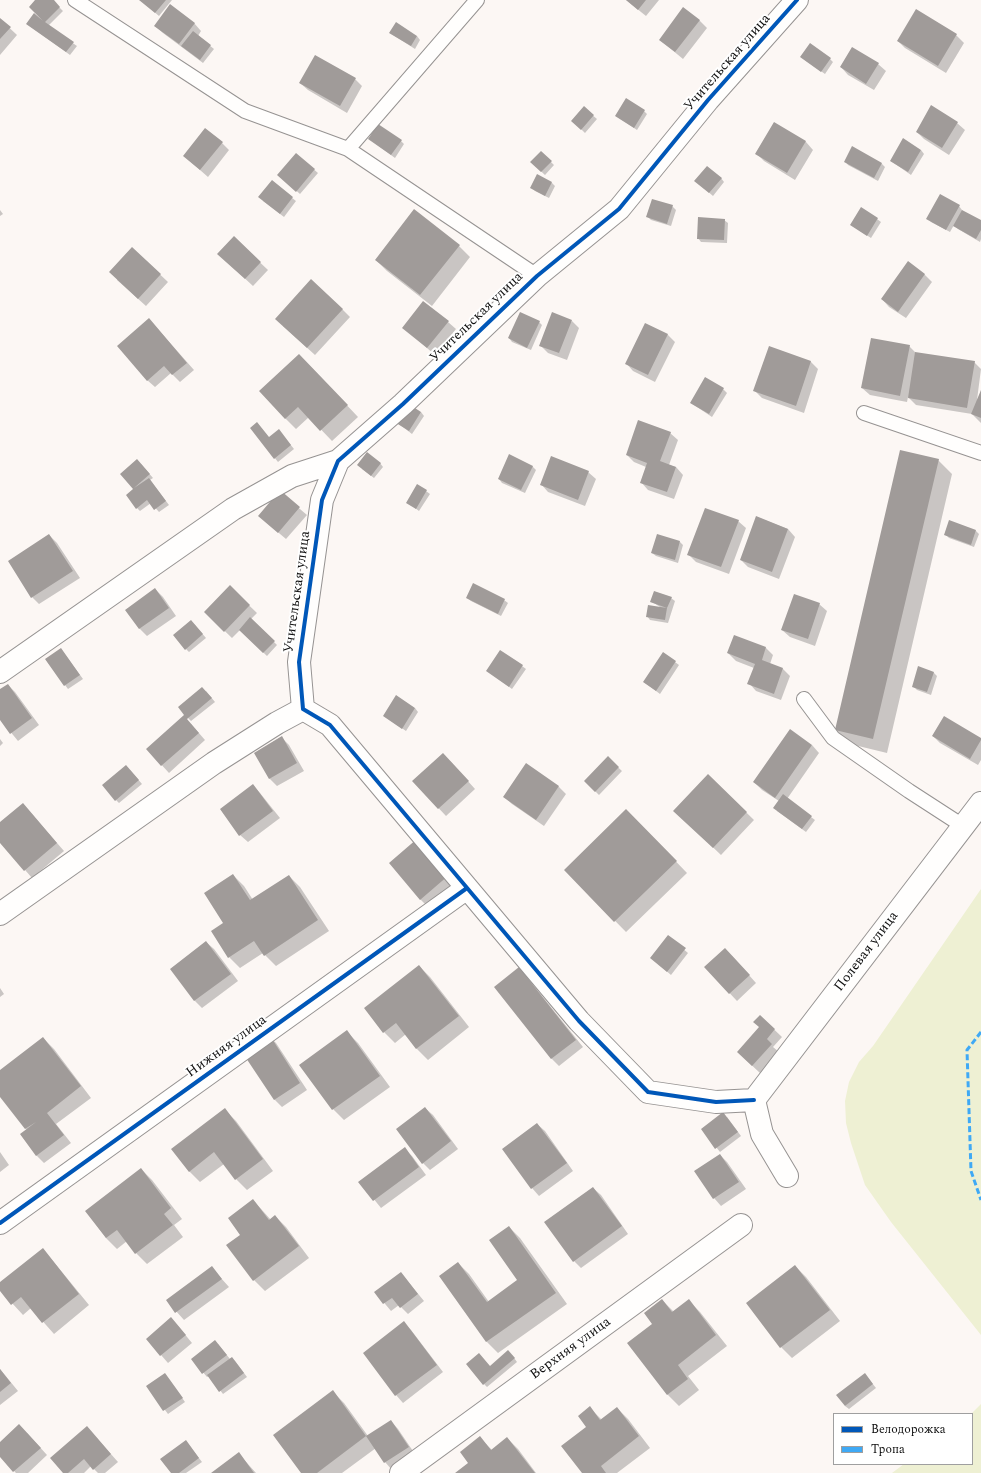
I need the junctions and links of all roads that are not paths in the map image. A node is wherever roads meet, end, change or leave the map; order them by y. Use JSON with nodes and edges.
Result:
{"nodes":[{"id":1,"x":75,"y":0,"type":"edge"},
{"id":2,"x":477,"y":0,"type":"edge"},
{"id":3,"x":798,"y":0,"type":"edge"},
{"id":4,"x":348,"y":149,"type":"junction"},
{"id":5,"x":537,"y":276,"type":"junction"},
{"id":6,"x":864,"y":413,"type":"dead end"},
{"id":7,"x":981,"y":453,"type":"edge"},
{"id":8,"x":338,"y":461,"type":"junction"},
{"id":9,"x":0,"y":672,"type":"edge"},
{"id":10,"x":804,"y":699,"type":"dead end"},
{"id":11,"x":303,"y":709,"type":"junction"},
{"id":12,"x":981,"y":803,"type":"edge"},
{"id":13,"x":963,"y":826,"type":"junction"},
{"id":14,"x":467,"y":888,"type":"junction"},
{"id":15,"x":0,"y":914,"type":"edge"},
{"id":16,"x":754,"y":1100,"type":"junction"},
{"id":17,"x":787,"y":1176,"type":"dead end"},
{"id":18,"x":0,"y":1223,"type":"edge"},
{"id":19,"x":741,"y":1225,"type":"dead end"},
{"id":20,"x":401,"y":1473,"type":"edge"}],
"edges":[{"from":1,"to":4,"type":"lane"},
{"from":2,"to":4,"type":"lane"},
{"from":3,"to":5,"type":"street","name":"Учительская улица"},
{"from":4,"to":5,"type":"lane"},
{"from":5,"to":8,"type":"street","name":"Учительская улица"},
{"from":6,"to":7,"type":"lane"},
{"from":8,"to":9,"type":"street"},
{"from":8,"to":11,"type":"street","name":"Учительская улица"},
{"from":10,"to":13,"type":"lane"},
{"from":11,"to":14,"type":"street"},
{"from":11,"to":15,"type":"street"},
{"from":12,"to":13,"type":"street","name":"Полевая улица"},
{"from":13,"to":16,"type":"street","name":"Полевая улица"},
{"from":14,"to":16,"type":"street"},
{"from":14,"to":18,"type":"street","name":"Нижняя улица"},
{"from":16,"to":17,"type":"street"},
{"from":19,"to":20,"type":"street","name":"Верхняя улица"}]}
